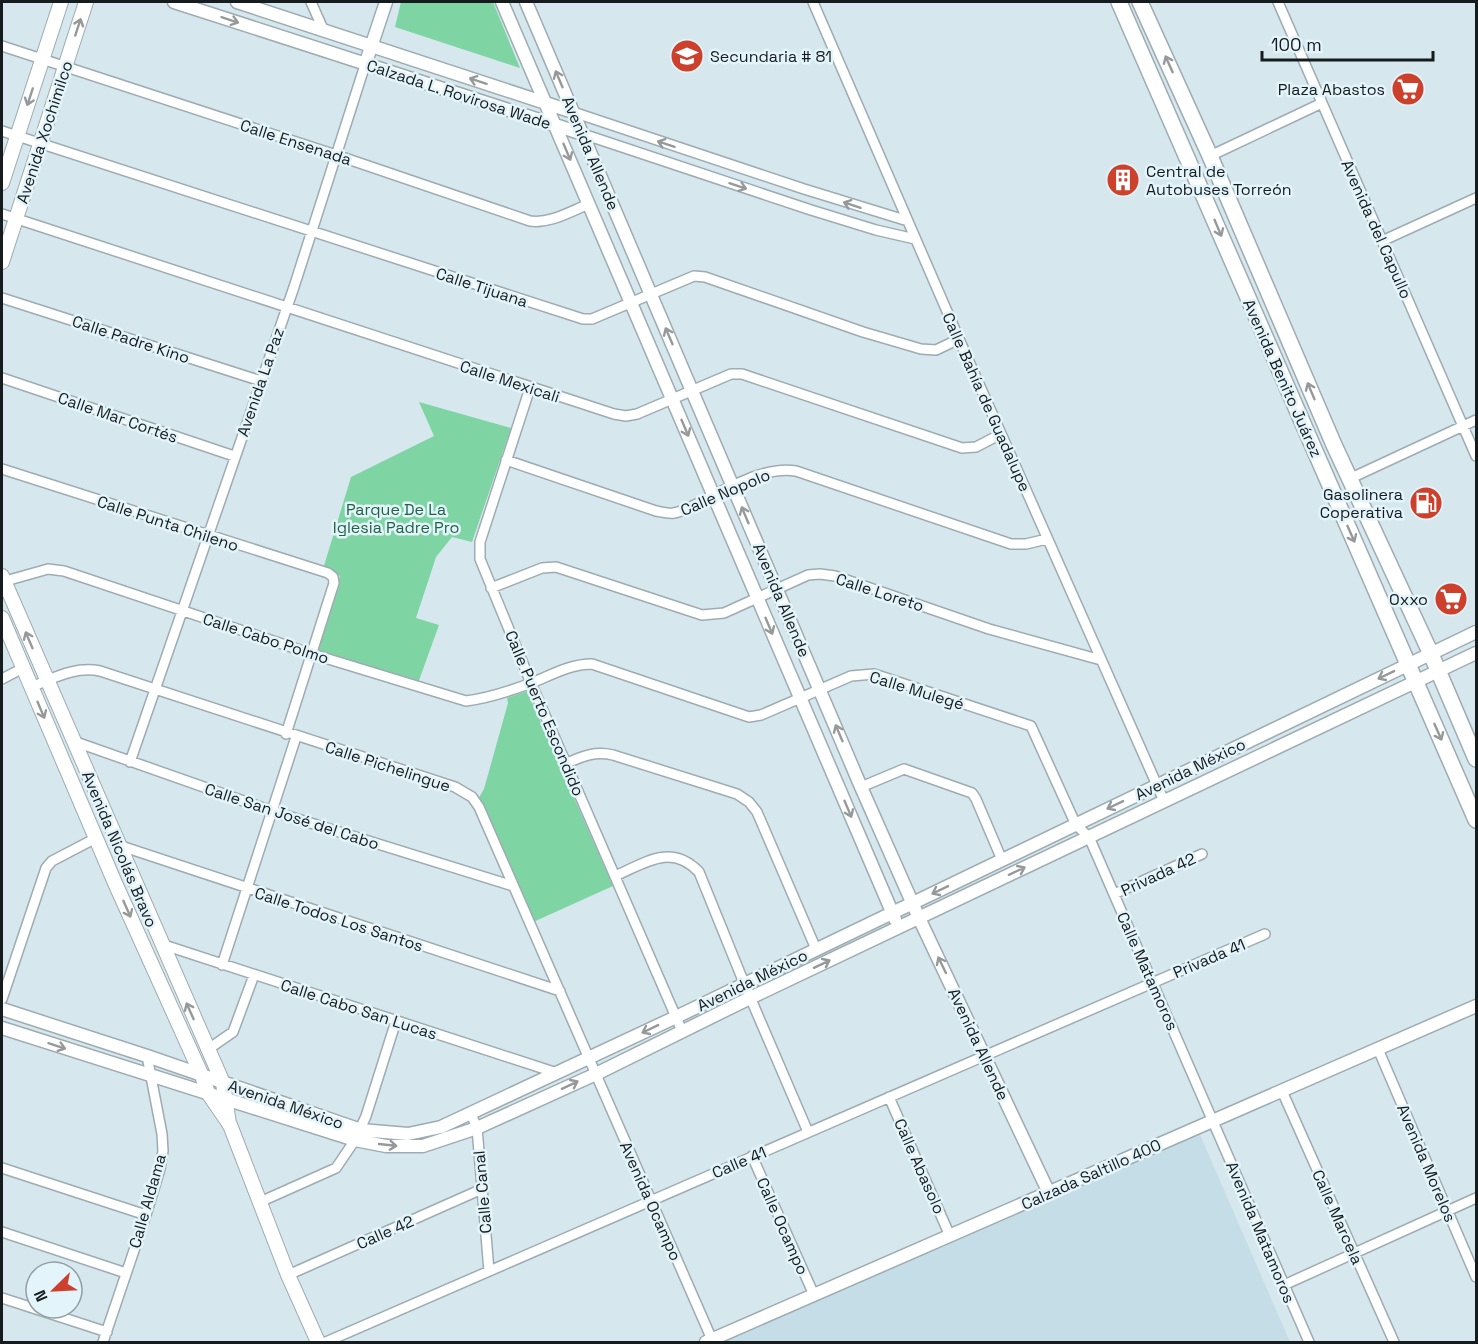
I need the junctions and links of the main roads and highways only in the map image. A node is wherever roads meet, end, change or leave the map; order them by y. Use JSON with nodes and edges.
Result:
{"nodes":[{"id":1,"x":61,"y":2,"type":"edge"},
{"id":2,"x":86,"y":2,"type":"edge"},
{"id":3,"x":1119,"y":2,"type":"edge"},
{"id":4,"x":1140,"y":2,"type":"edge"},
{"id":5,"x":1151,"y":75,"type":"junction"},
{"id":6,"x":1210,"y":156,"type":"junction"},
{"id":7,"x":1194,"y":174,"type":"junction"},
{"id":8,"x":2,"y":183,"type":"edge"},
{"id":9,"x":2,"y":262,"type":"edge"},
{"id":10,"x":1304,"y":427,"type":"junction"},
{"id":11,"x":1334,"y":445,"type":"junction"},
{"id":12,"x":2,"y":580,"type":"edge"},
{"id":13,"x":2,"y":618,"type":"edge"},
{"id":14,"x":1476,"y":759,"type":"edge"},
{"id":15,"x":1476,"y":820,"type":"edge"},
{"id":16,"x":133,"y":879,"type":"junction"},
{"id":17,"x":115,"y":883,"type":"junction"},
{"id":18,"x":230,"y":1125,"type":"junction"},
{"id":19,"x":318,"y":1342,"type":"edge"}],
"edges":[{"from":1,"to":8,"type":"main road","name":"Avenida Xochimilco","one_way":true},
{"from":9,"to":2,"type":"main road","name":"Avenida Xochimilco","one_way":true},
{"from":3,"to":5,"type":"main road","name":"Avenida Benito Juárez"},
{"from":6,"to":4,"type":"main road","name":"Avenida Benito Juárez","one_way":true},
{"from":5,"to":6,"type":"main road"},
{"from":5,"to":7,"type":"main road","name":"Avenida Benito Juárez"},
{"from":6,"to":7,"type":"main road"},
{"from":11,"to":6,"type":"main road","name":"Avenida Benito Juárez","one_way":true},
{"from":7,"to":10,"type":"main road","name":"Avenida Benito Juárez","one_way":true},
{"from":10,"to":11,"type":"main road"},
{"from":10,"to":15,"type":"main road","name":"Avenida Benito Juárez","one_way":true},
{"from":11,"to":14,"type":"main road","name":"Avenida Benito Juárez"},
{"from":16,"to":12,"type":"main road","name":"Avenida Nicolás Bravo","one_way":true},
{"from":13,"to":17,"type":"main road","name":"Avenida Nicolás Bravo","one_way":true},
{"from":16,"to":17,"type":"main road"},
{"from":18,"to":16,"type":"main road","name":"Avenida Nicolás Bravo","one_way":true},
{"from":17,"to":18,"type":"main road","name":"Avenida Nicolás Bravo","one_way":true},
{"from":18,"to":19,"type":"main road","name":"Avenida Nicolás Bravo"}]}
